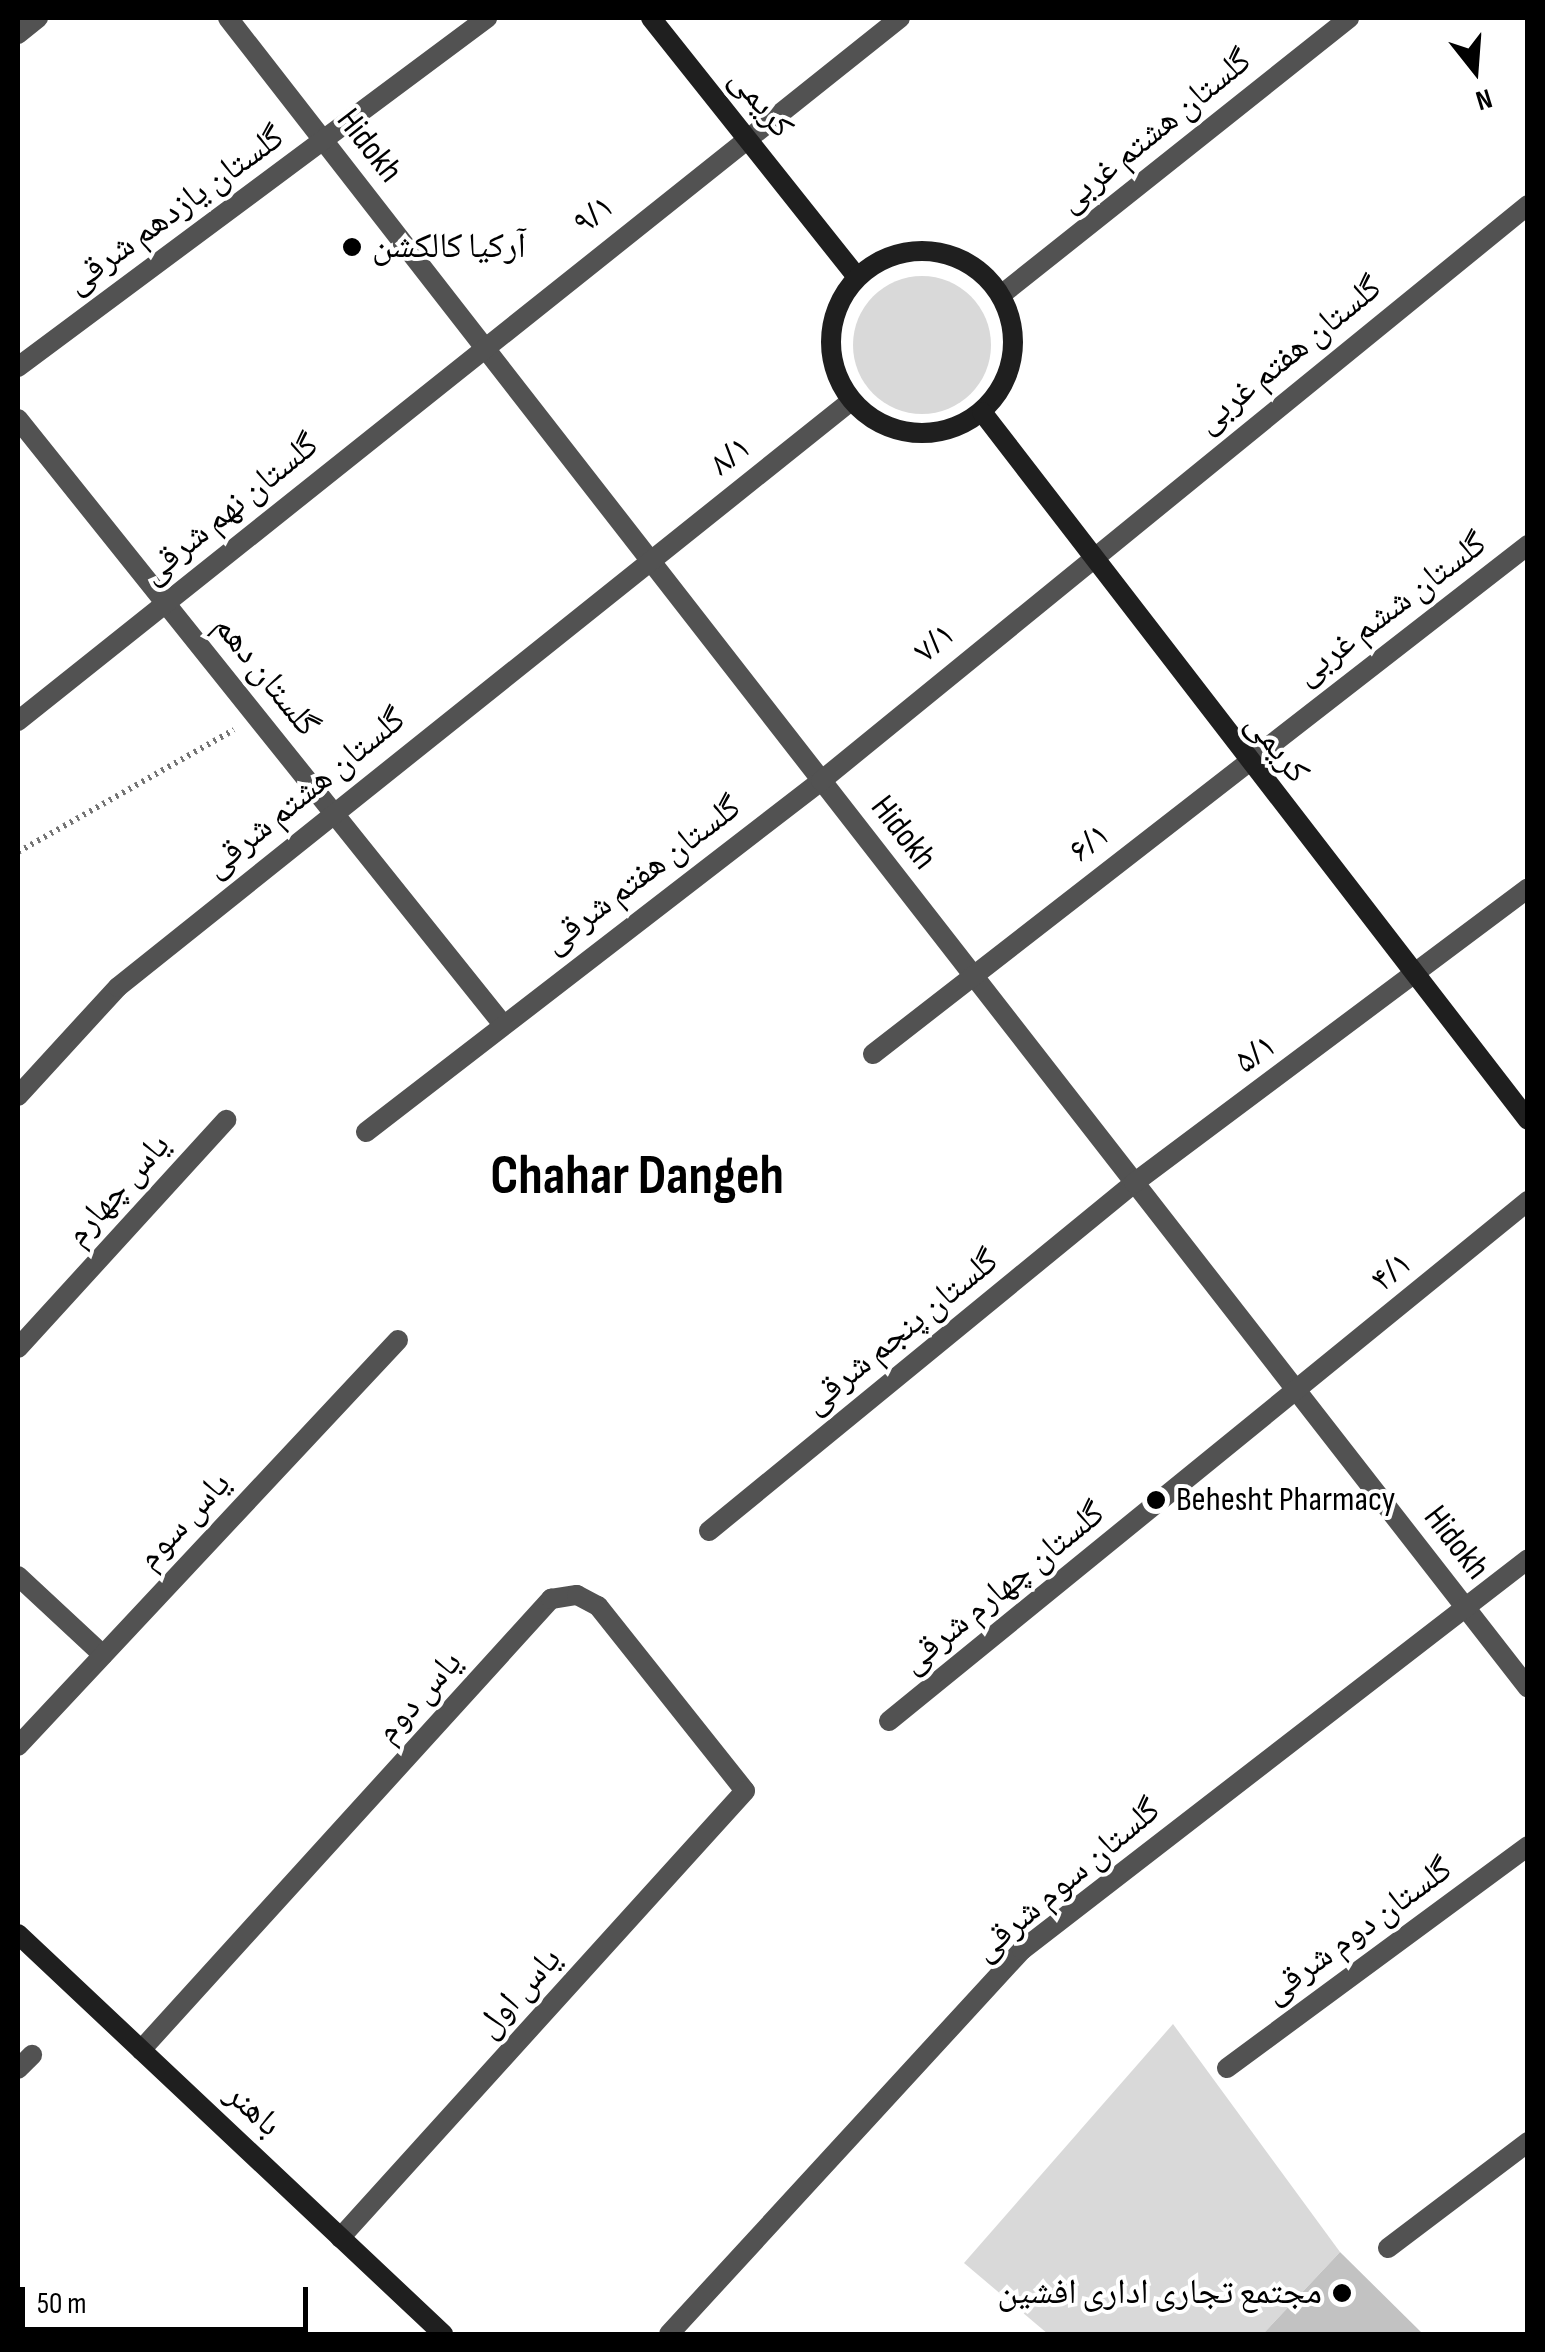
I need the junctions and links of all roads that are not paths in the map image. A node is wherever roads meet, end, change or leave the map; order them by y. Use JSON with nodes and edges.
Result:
{"nodes":[{"id":1,"x":38,"y":18,"type":"edge"},
{"id":2,"x":228,"y":18,"type":"edge"},
{"id":3,"x":487,"y":18,"type":"edge"},
{"id":4,"x":651,"y":18,"type":"edge"},
{"id":5,"x":900,"y":18,"type":"edge"},
{"id":6,"x":1349,"y":18,"type":"edge"},
{"id":7,"x":18,"y":34,"type":"edge"},
{"id":8,"x":746,"y":135,"type":"junction"},
{"id":9,"x":324,"y":141,"type":"junction"},
{"id":10,"x":1528,"y":205,"type":"edge"},
{"id":11,"x":857,"y":276,"type":"junction"},
{"id":12,"x":1001,"y":295,"type":"junction"},
{"id":13,"x":482,"y":346,"type":"junction"},
{"id":14,"x":18,"y":367,"type":"edge"},
{"id":15,"x":852,"y":401,"type":"junction"},
{"id":16,"x":982,"y":412,"type":"junction"},
{"id":17,"x":18,"y":420,"type":"edge"},
{"id":18,"x":1528,"y":545,"type":"edge"},
{"id":19,"x":1091,"y":556,"type":"junction"},
{"id":20,"x":651,"y":562,"type":"junction"},
{"id":21,"x":165,"y":604,"type":"junction"},
{"id":22,"x":18,"y":721,"type":"edge"},
{"id":23,"x":1246,"y":761,"type":"junction"},
{"id":24,"x":821,"y":780,"type":"junction"},
{"id":25,"x":330,"y":812,"type":"junction"},
{"id":26,"x":1528,"y":888,"type":"edge"},
{"id":27,"x":974,"y":976,"type":"junction"},
{"id":28,"x":1416,"y":977,"type":"junction"},
{"id":29,"x":502,"y":1022,"type":"junction"},
{"id":30,"x":873,"y":1054,"type":"dead end"},
{"id":31,"x":18,"y":1096,"type":"edge"},
{"id":32,"x":226,"y":1120,"type":"dead end"},
{"id":33,"x":1528,"y":1120,"type":"edge"},
{"id":34,"x":366,"y":1132,"type":"dead end"},
{"id":35,"x":1134,"y":1182,"type":"junction"},
{"id":36,"x":1528,"y":1202,"type":"edge"},
{"id":37,"x":398,"y":1340,"type":"dead end"},
{"id":38,"x":18,"y":1348,"type":"edge"},
{"id":39,"x":1298,"y":1393,"type":"junction"},
{"id":40,"x":710,"y":1531,"type":"dead end"},
{"id":41,"x":1528,"y":1559,"type":"edge"},
{"id":42,"x":18,"y":1576,"type":"edge"},
{"id":43,"x":1465,"y":1608,"type":"junction"},
{"id":44,"x":103,"y":1655,"type":"junction"},
{"id":45,"x":1528,"y":1688,"type":"edge"},
{"id":46,"x":889,"y":1720,"type":"dead end"},
{"id":47,"x":18,"y":1746,"type":"edge"},
{"id":48,"x":746,"y":1791,"type":"joint"},
{"id":49,"x":1528,"y":1846,"type":"edge"},
{"id":50,"x":18,"y":1934,"type":"edge"},
{"id":51,"x":141,"y":2050,"type":"junction"},
{"id":52,"x":1228,"y":2068,"type":"dead end"},
{"id":53,"x":1528,"y":2142,"type":"edge"},
{"id":54,"x":340,"y":2238,"type":"junction"},
{"id":55,"x":1388,"y":2248,"type":"dead end"},
{"id":56,"x":443,"y":2334,"type":"edge"},
{"id":57,"x":668,"y":2334,"type":"edge"}],
"edges":[{"from":1,"to":7,"type":"street"},
{"from":2,"to":9,"type":"street","name":"Hidokh"},
{"from":3,"to":9,"type":"street","name":"گلستان یازدهم شرقی"},
{"from":4,"to":8,"type":"street","name":"کریمی"},
{"from":5,"to":8,"type":"street","name":"۹/۱"},
{"from":6,"to":12,"type":"street","name":"گلستان هشتم غربی"},
{"from":8,"to":11,"type":"street","name":"کریمی"},
{"from":8,"to":13,"type":"street","name":"۹/۱"},
{"from":9,"to":13,"type":"street","name":"Hidokh"},
{"from":9,"to":14,"type":"street","name":"گلستان یازدهم شرقی"},
{"from":10,"to":19,"type":"street","name":"گلستان هفتم غربی"},
{"from":11,"to":12,"type":"street"},
{"from":11,"to":15,"type":"street"},
{"from":12,"to":16,"type":"street"},
{"from":13,"to":20,"type":"street","name":"Hidokh"},
{"from":13,"to":21,"type":"street","name":"گلستان نهم شرقی"},
{"from":15,"to":16,"type":"street"},
{"from":15,"to":20,"type":"street","name":"۸/۱"},
{"from":16,"to":19,"type":"street","name":"کریمی"},
{"from":17,"to":21,"type":"street","name":"گلستان دهم"},
{"from":18,"to":23,"type":"street","name":"گلستان ششم غربی"},
{"from":19,"to":23,"type":"street","name":"کریمی"},
{"from":19,"to":24,"type":"street","name":"۷/۱"},
{"from":20,"to":24,"type":"street","name":"Hidokh"},
{"from":20,"to":25,"type":"street","name":"گلستان هشتم شرقی"},
{"from":21,"to":22,"type":"street","name":"گلستان نهم شرقی"},
{"from":21,"to":25,"type":"street","name":"گلستان دهم"},
{"from":23,"to":27,"type":"street","name":"۶/۱"},
{"from":23,"to":28,"type":"street","name":"کریمی"},
{"from":24,"to":27,"type":"street","name":"Hidokh"},
{"from":24,"to":29,"type":"street","name":"گلستان هفتم شرقی"},
{"from":25,"to":29,"type":"street","name":"گلستان دهم"},
{"from":25,"to":31,"type":"street","name":"گلستان هشتم شرقی"},
{"from":26,"to":28,"type":"street","name":"۵/۱"},
{"from":27,"to":30,"type":"street","name":"۶/۱"},
{"from":27,"to":35,"type":"street","name":"Hidokh"},
{"from":28,"to":33,"type":"street","name":"کریمی"},
{"from":28,"to":35,"type":"street","name":"۵/۱"},
{"from":29,"to":34,"type":"street","name":"گلستان هفتم شرقی"},
{"from":32,"to":38,"type":"street","name":"یاس چهارم"},
{"from":35,"to":39,"type":"street","name":"Hidokh"},
{"from":35,"to":40,"type":"street","name":"گلستان پنجم شرقی"},
{"from":36,"to":39,"type":"street","name":"۴/۱"},
{"from":37,"to":44,"type":"street","name":"یاس سوم"},
{"from":39,"to":43,"type":"street","name":"Hidokh"},
{"from":39,"to":46,"type":"street","name":"گلستان چهارم شرقی"},
{"from":41,"to":43,"type":"street","name":"گلستان سوم شرقی"},
{"from":42,"to":44,"type":"street"},
{"from":43,"to":45,"type":"street","name":"Hidokh"},
{"from":43,"to":57,"type":"street","name":"گلستان سوم شرقی"},
{"from":44,"to":47,"type":"street","name":"یاس سوم"},
{"from":48,"to":51,"type":"street","name":"یاس دوم"},
{"from":48,"to":54,"type":"street","name":"یاس اول"},
{"from":49,"to":52,"type":"street","name":"گلستان دوم شرقی"},
{"from":50,"to":51,"type":"street","name":"باهنر"},
{"from":51,"to":54,"type":"street","name":"باهنر"},
{"from":53,"to":55,"type":"street"},
{"from":54,"to":56,"type":"street","name":"باهنر"}]}
